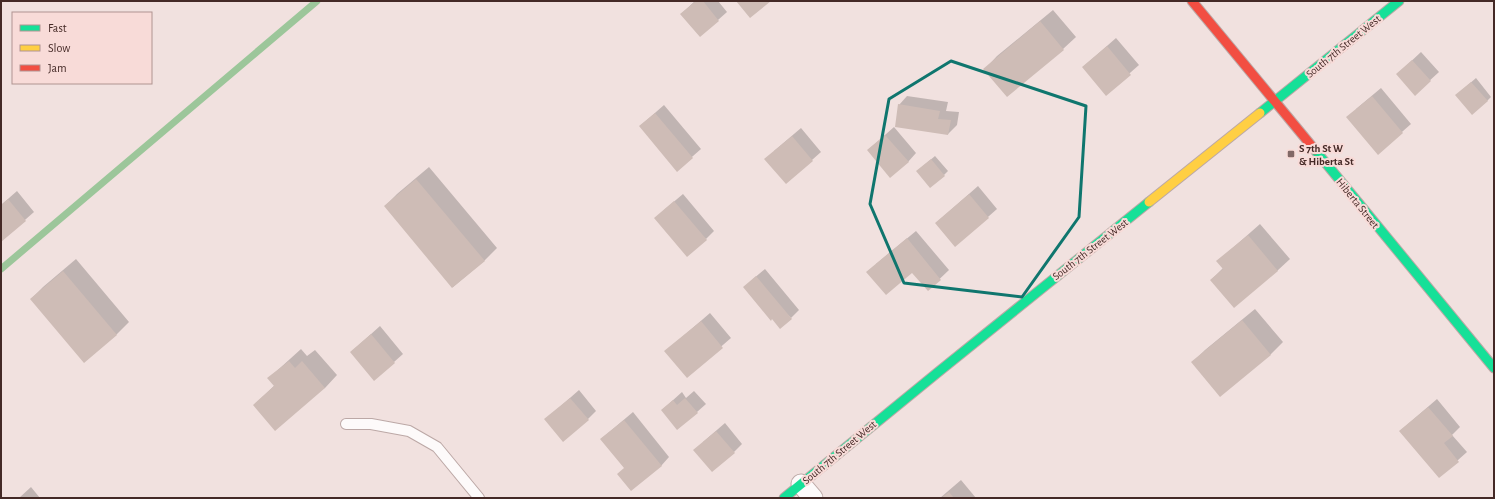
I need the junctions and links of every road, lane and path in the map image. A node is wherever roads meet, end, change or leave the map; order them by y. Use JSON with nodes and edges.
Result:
{"nodes":[{"id":1,"x":1192,"y":1,"type":"edge"},
{"id":2,"x":1399,"y":1,"type":"edge"},
{"id":3,"x":1276,"y":102,"type":"junction"},
{"id":4,"x":1494,"y":368,"type":"edge"},
{"id":5,"x":346,"y":424,"type":"dead end"},
{"id":6,"x":801,"y":484,"type":"junction"},
{"id":7,"x":480,"y":498,"type":"edge"},
{"id":8,"x":784,"y":498,"type":"edge"},
{"id":9,"x":813,"y":498,"type":"edge"}],
"edges":[{"from":1,"to":3,"type":"street","name":"Hiberta Street"},
{"from":2,"to":3,"type":"street","name":"South 7th Street West"},
{"from":3,"to":4,"type":"street","name":"Hiberta Street"},
{"from":3,"to":6,"type":"street","name":"South 7th Street West"},
{"from":5,"to":7,"type":"lane"},
{"from":6,"to":8,"type":"street","name":"South 7th Street West"},
{"from":6,"to":9,"type":"street"}]}
